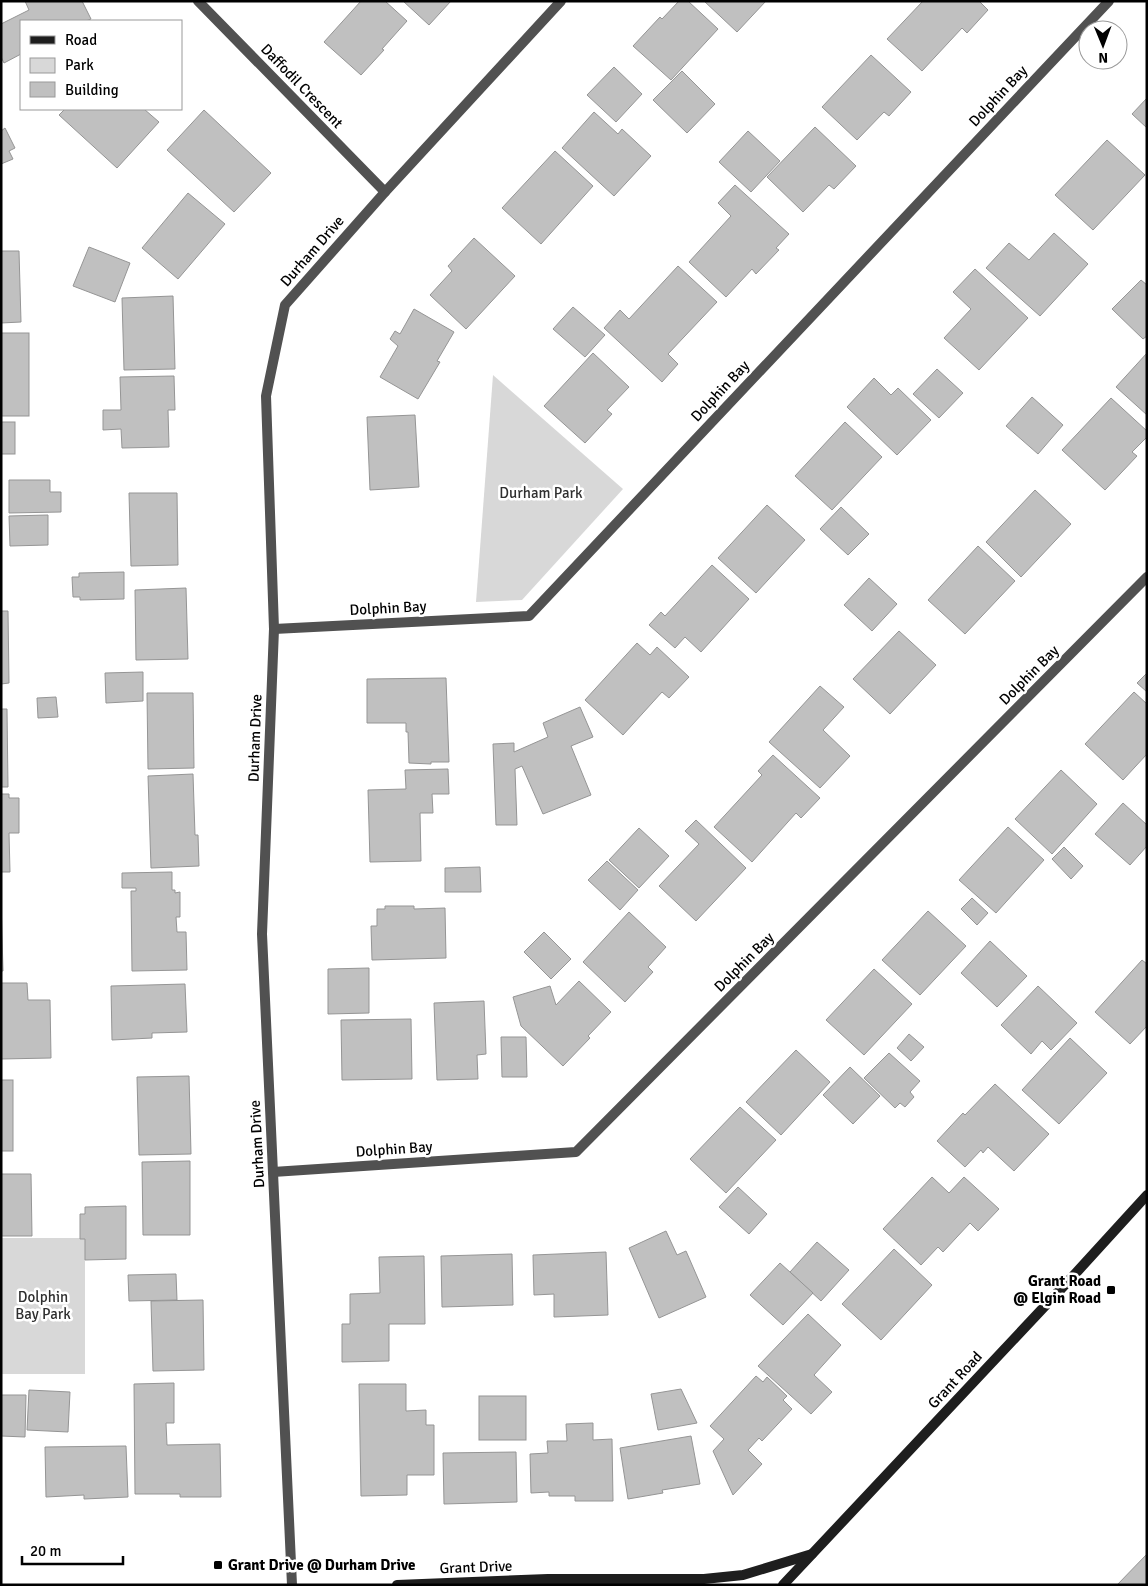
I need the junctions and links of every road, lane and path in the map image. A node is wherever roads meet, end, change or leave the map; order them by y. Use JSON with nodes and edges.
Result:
{"nodes":[{"id":1,"x":198,"y":1,"type":"edge"},
{"id":2,"x":560,"y":1,"type":"edge"},
{"id":3,"x":1109,"y":1,"type":"edge"},
{"id":4,"x":385,"y":192,"type":"junction"},
{"id":5,"x":1147,"y":577,"type":"edge"},
{"id":6,"x":274,"y":629,"type":"junction"},
{"id":7,"x":273,"y":1172,"type":"junction"},
{"id":8,"x":1147,"y":1195,"type":"edge"},
{"id":9,"x":814,"y":1554,"type":"junction"},
{"id":10,"x":551,"y":1582,"type":"edge"},
{"id":11,"x":292,"y":1585,"type":"edge"},
{"id":12,"x":397,"y":1585,"type":"edge"},
{"id":13,"x":783,"y":1585,"type":"edge"}],
"edges":[{"from":1,"to":4,"type":"street","name":"Daffodil Crescent"},
{"from":2,"to":4,"type":"street","name":"Durham Drive"},
{"from":3,"to":6,"type":"street","name":"Dolphin Bay"},
{"from":4,"to":6,"type":"street","name":"Durham Drive"},
{"from":5,"to":7,"type":"street","name":"Dolphin Bay"},
{"from":6,"to":7,"type":"street","name":"Durham Drive"},
{"from":7,"to":11,"type":"street","name":"Durham Drive"},
{"from":8,"to":9,"type":"street","name":"Grant Road"},
{"from":9,"to":10,"type":"street","name":"Grant Drive"},
{"from":9,"to":13,"type":"street","name":"Grant Road"},
{"from":10,"to":12,"type":"street","name":"Grant Drive"}]}
